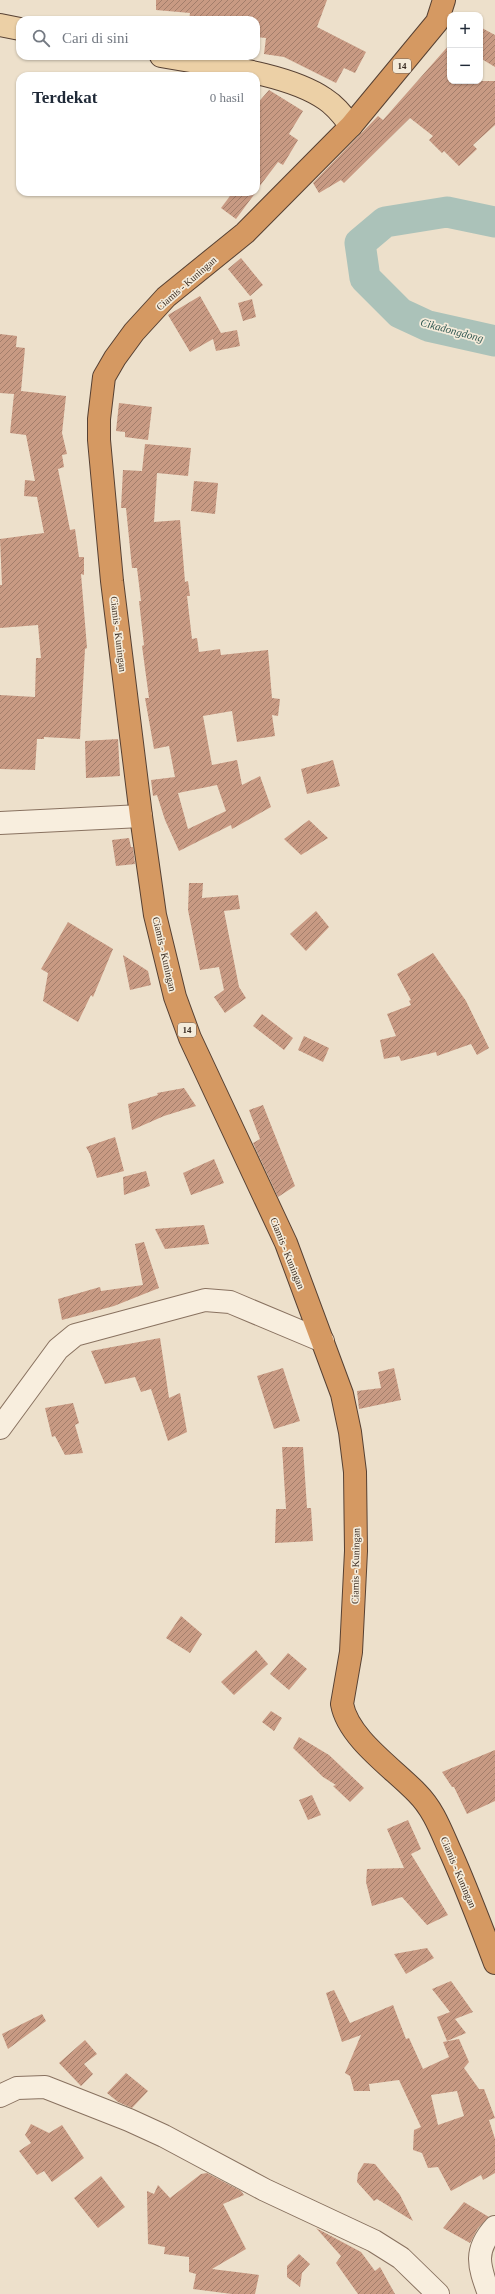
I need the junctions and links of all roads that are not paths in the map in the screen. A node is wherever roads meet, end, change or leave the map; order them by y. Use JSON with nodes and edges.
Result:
{"nodes":[{"id":1,"x":444,"y":0,"type":"edge"},
{"id":2,"x":0,"y":25,"type":"edge"},
{"id":3,"x":16,"y":28,"type":"edge"},
{"id":4,"x":182,"y":60,"type":"edge"},
{"id":5,"x":246,"y":72,"type":"edge"},
{"id":6,"x":260,"y":75,"type":"edge"},
{"id":7,"x":350,"y":126,"type":"junction"},
{"id":8,"x":141,"y":816,"type":"junction"},
{"id":9,"x":0,"y":823,"type":"edge"},
{"id":10,"x":323,"y":1341,"type":"junction"},
{"id":11,"x":0,"y":1428,"type":"edge"},
{"id":12,"x":495,"y":1963,"type":"edge"},
{"id":13,"x":0,"y":2096,"type":"edge"},
{"id":14,"x":495,"y":2227,"type":"edge"},
{"id":15,"x":438,"y":2294,"type":"edge"},
{"id":16,"x":489,"y":2294,"type":"edge"}],
"edges":[{"from":1,"to":7,"type":"highway","name":"Ciamis - Kuningan","number":"14"},
{"from":2,"to":3,"type":"main road"},
{"from":4,"to":5,"type":"main road"},
{"from":6,"to":7,"type":"main road"},
{"from":7,"to":8,"type":"highway","name":"Ciamis - Kuningan","number":"14"},
{"from":8,"to":9,"type":"street"},
{"from":8,"to":10,"type":"highway","name":"Ciamis - Kuningan","number":"14"},
{"from":10,"to":11,"type":"street"},
{"from":10,"to":12,"type":"highway","name":"Ciamis - Kuningan","number":"14"},
{"from":13,"to":15,"type":"street"},
{"from":14,"to":16,"type":"street"}]}
